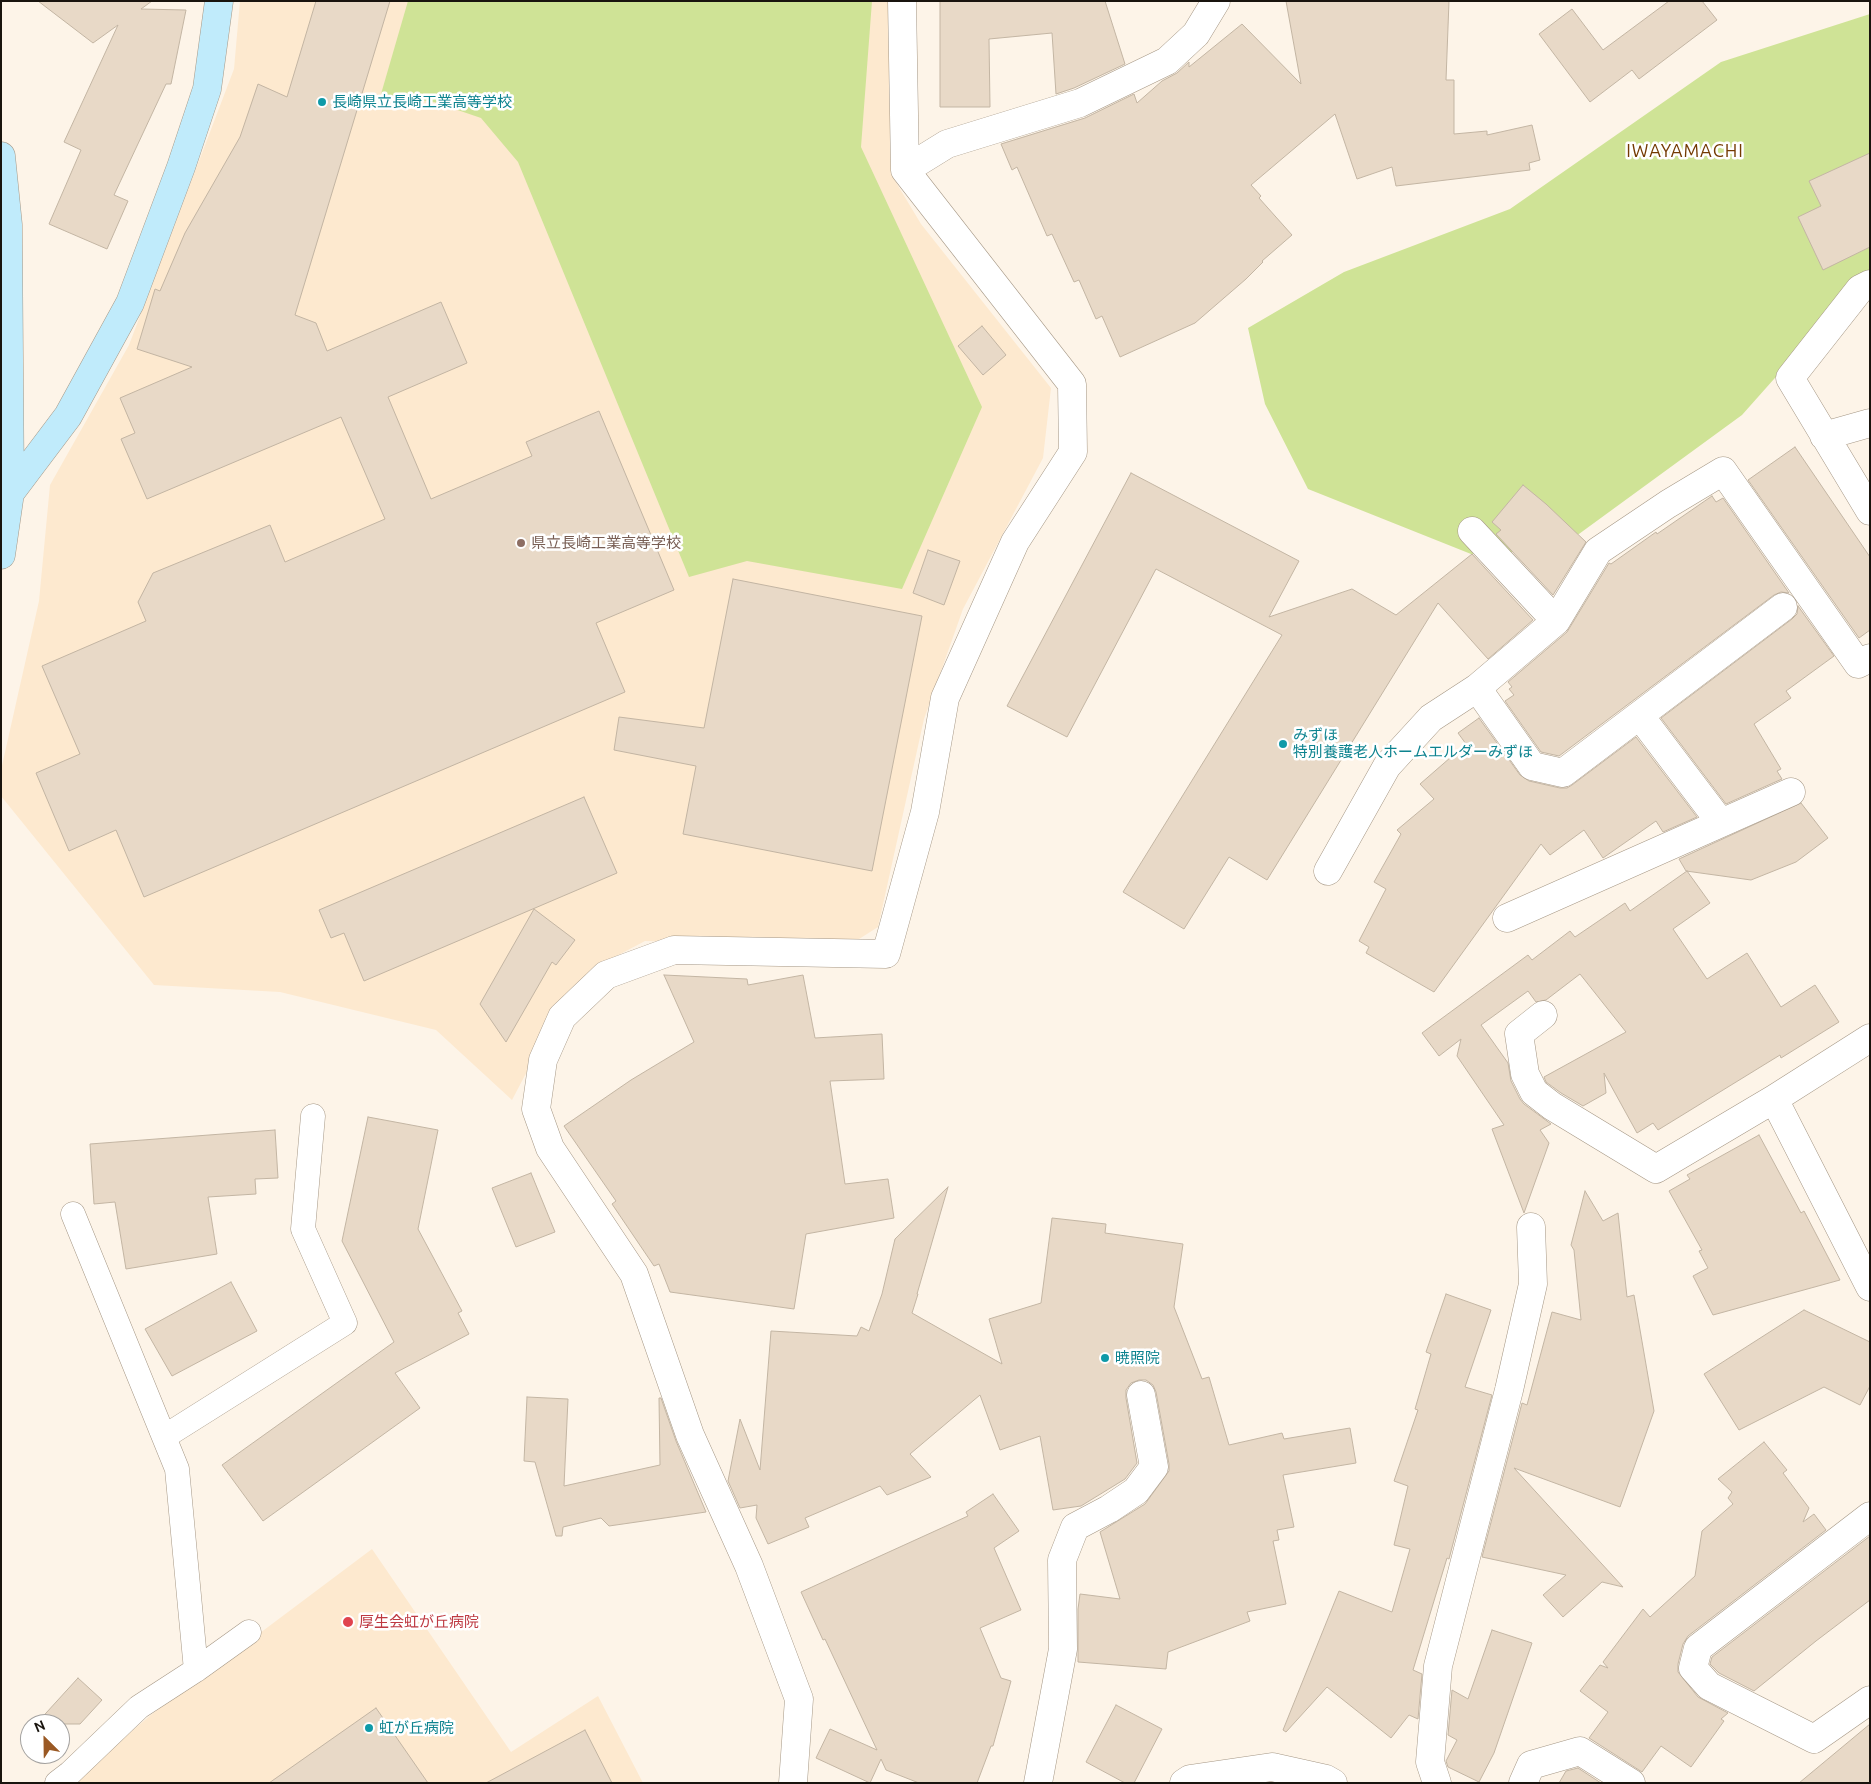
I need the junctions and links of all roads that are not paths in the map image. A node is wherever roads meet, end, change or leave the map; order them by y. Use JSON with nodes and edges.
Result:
{"nodes":[{"id":1,"x":219,"y":1,"type":"edge"},
{"id":2,"x":902,"y":1,"type":"edge"},
{"id":3,"x":1216,"y":1,"type":"edge"},
{"id":4,"x":1,"y":156,"type":"edge"},
{"id":5,"x":905,"y":170,"type":"junction"},
{"id":6,"x":1870,"y":284,"type":"edge"},
{"id":7,"x":1870,"y":423,"type":"edge"},
{"id":8,"x":1824,"y":436,"type":"junction"},
{"id":9,"x":10,"y":493,"type":"junction"},
{"id":10,"x":1870,"y":511,"type":"edge"},
{"id":11,"x":1472,"y":532,"type":"dead end"},
{"id":12,"x":1,"y":555,"type":"edge"},
{"id":13,"x":1783,"y":608,"type":"dead end"},
{"id":14,"x":1556,"y":622,"type":"junction"},
{"id":15,"x":1870,"y":658,"type":"edge"},
{"id":16,"x":1477,"y":688,"type":"junction"},
{"id":17,"x":1640,"y":716,"type":"junction"},
{"id":18,"x":1791,"y":792,"type":"dead end"},
{"id":19,"x":1721,"y":823,"type":"junction"},
{"id":20,"x":1328,"y":871,"type":"dead end"},
{"id":21,"x":1507,"y":918,"type":"dead end"},
{"id":22,"x":1543,"y":1014,"type":"dead end"},
{"id":23,"x":1870,"y":1038,"type":"edge"},
{"id":24,"x":1774,"y":1099,"type":"junction"},
{"id":25,"x":313,"y":1116,"type":"dead end"},
{"id":26,"x":73,"y":1214,"type":"dead end"},
{"id":27,"x":1531,"y":1228,"type":"dead end"},
{"id":28,"x":1870,"y":1287,"type":"edge"},
{"id":29,"x":1141,"y":1395,"type":"dead end"},
{"id":30,"x":164,"y":1437,"type":"junction"},
{"id":31,"x":1870,"y":1516,"type":"edge"},
{"id":32,"x":249,"y":1632,"type":"dead end"},
{"id":33,"x":196,"y":1670,"type":"junction"},
{"id":34,"x":1870,"y":1700,"type":"edge"},
{"id":35,"x":57,"y":1783,"type":"edge"},
{"id":36,"x":793,"y":1783,"type":"edge"},
{"id":37,"x":1038,"y":1783,"type":"edge"},
{"id":38,"x":1184,"y":1783,"type":"edge"},
{"id":39,"x":1333,"y":1783,"type":"edge"},
{"id":40,"x":1437,"y":1783,"type":"edge"},
{"id":41,"x":1523,"y":1783,"type":"edge"},
{"id":42,"x":1631,"y":1783,"type":"edge"}],
"edges":[{"from":1,"to":9,"type":"street"},
{"from":2,"to":5,"type":"street"},
{"from":3,"to":5,"type":"street"},
{"from":4,"to":9,"type":"street"},
{"from":5,"to":36,"type":"street"},
{"from":6,"to":8,"type":"street"},
{"from":7,"to":8,"type":"street"},
{"from":8,"to":10,"type":"street"},
{"from":9,"to":12,"type":"street"},
{"from":11,"to":14,"type":"street"},
{"from":13,"to":17,"type":"street"},
{"from":14,"to":15,"type":"street"},
{"from":14,"to":16,"type":"street"},
{"from":16,"to":17,"type":"street"},
{"from":16,"to":20,"type":"street"},
{"from":17,"to":19,"type":"street"},
{"from":18,"to":19,"type":"street"},
{"from":19,"to":21,"type":"street"},
{"from":22,"to":24,"type":"street"},
{"from":23,"to":24,"type":"street"},
{"from":24,"to":28,"type":"street"},
{"from":25,"to":30,"type":"lane"},
{"from":26,"to":30,"type":"lane"},
{"from":27,"to":40,"type":"street"},
{"from":29,"to":37,"type":"street"},
{"from":30,"to":33,"type":"lane"},
{"from":31,"to":34,"type":"street"},
{"from":32,"to":33,"type":"lane"},
{"from":33,"to":35,"type":"lane"},
{"from":38,"to":39,"type":"street"},
{"from":41,"to":42,"type":"street"}]}
